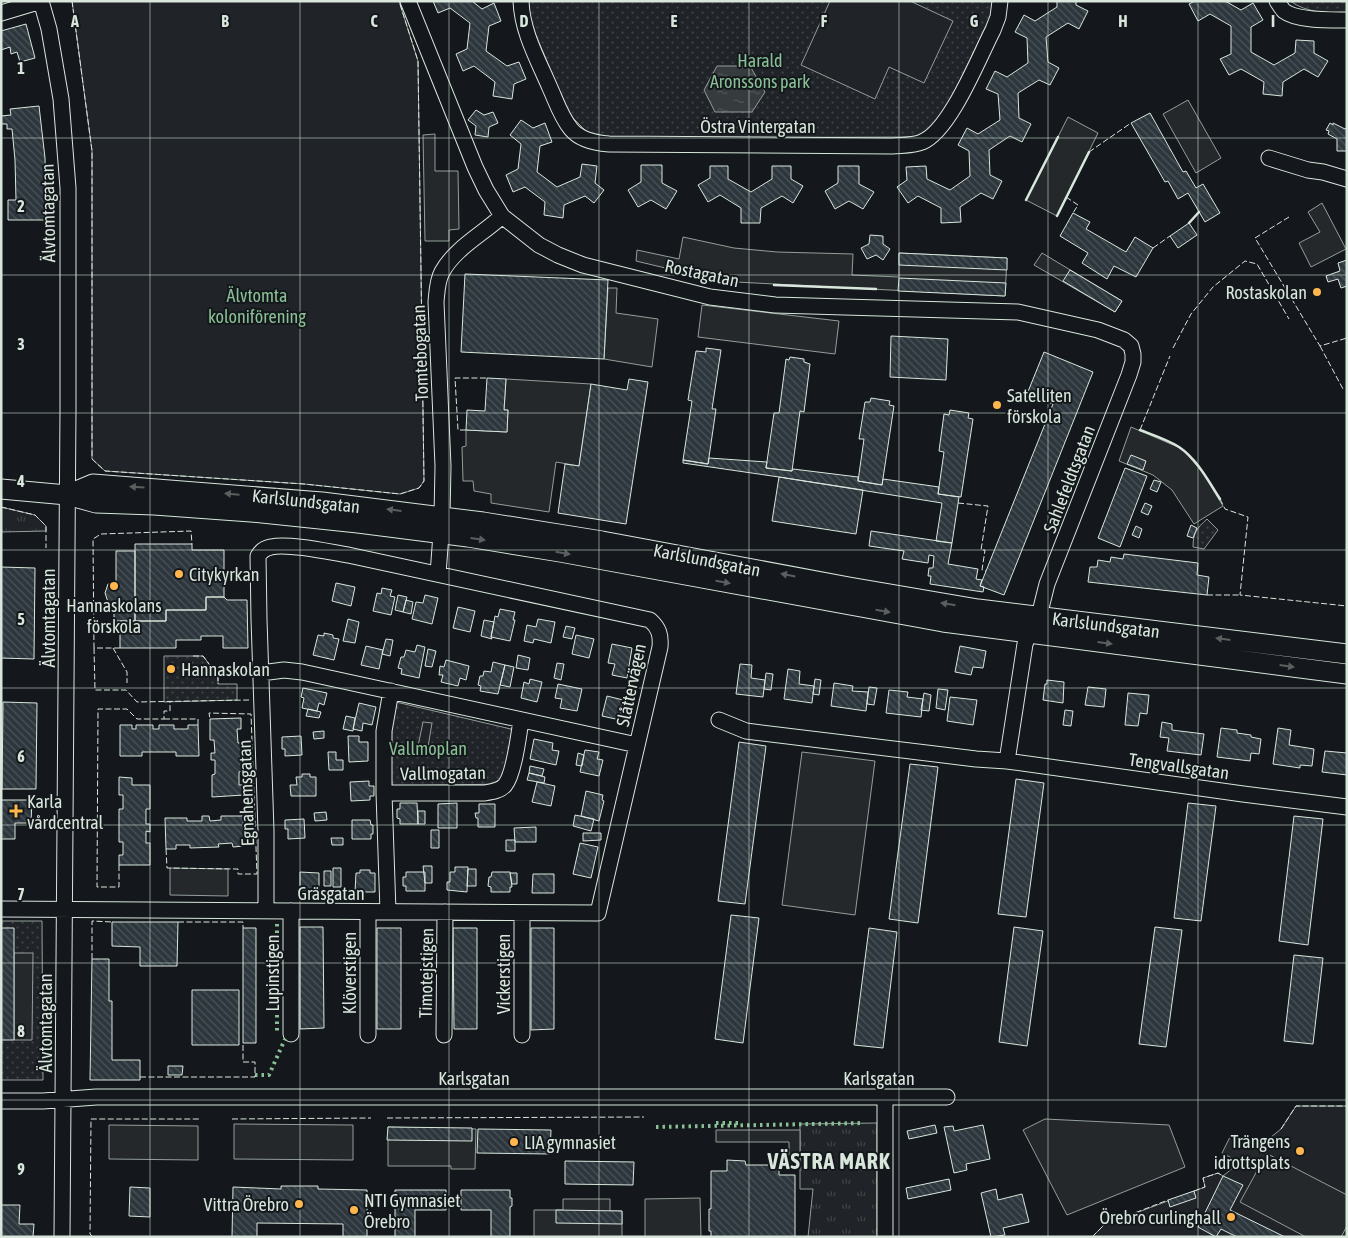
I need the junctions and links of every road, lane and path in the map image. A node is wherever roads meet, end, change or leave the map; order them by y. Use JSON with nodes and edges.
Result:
{"nodes":[{"id":1,"x":41,"y":1,"type":"edge"},
{"id":2,"x":408,"y":1,"type":"edge"},
{"id":3,"x":521,"y":1,"type":"edge"},
{"id":4,"x":1000,"y":1,"type":"edge"},
{"id":5,"x":1277,"y":1,"type":"edge"},
{"id":6,"x":1,"y":13,"type":"edge"},
{"id":7,"x":1347,"y":20,"type":"edge"},
{"id":8,"x":1270,"y":158,"type":"dead end"},
{"id":9,"x":1347,"y":179,"type":"edge"},
{"id":10,"x":502,"y":216,"type":"junction"},
{"id":11,"x":1133,"y":354,"type":"joint"},
{"id":12,"x":1,"y":489,"type":"edge"},
{"id":13,"x":67,"y":495,"type":"junction"},
{"id":14,"x":442,"y":525,"type":"junction"},
{"id":15,"x":438,"y":574,"type":"junction"},
{"id":16,"x":1033,"y":625,"type":"junction"},
{"id":17,"x":1347,"y":654,"type":"edge"},
{"id":18,"x":260,"y":673,"type":"junction"},
{"id":19,"x":1347,"y":674,"type":"edge"},
{"id":20,"x":391,"y":691,"type":"junction"},
{"id":21,"x":521,"y":720,"type":"junction"},
{"id":22,"x":719,"y":720,"type":"dead end"},
{"id":23,"x":637,"y":745,"type":"junction"},
{"id":24,"x":1007,"y":761,"type":"junction"},
{"id":25,"x":384,"y":792,"type":"junction"},
{"id":26,"x":1347,"y":807,"type":"edge"},
{"id":27,"x":1,"y":909,"type":"edge"},
{"id":28,"x":64,"y":910,"type":"junction"},
{"id":29,"x":266,"y":911,"type":"junction"},
{"id":30,"x":291,"y":911,"type":"junction"},
{"id":31,"x":368,"y":912,"type":"junction"},
{"id":32,"x":388,"y":912,"type":"junction"},
{"id":33,"x":446,"y":912,"type":"junction"},
{"id":34,"x":522,"y":913,"type":"junction"},
{"id":35,"x":598,"y":913,"type":"joint"},
{"id":36,"x":291,"y":1034,"type":"dead end"},
{"id":37,"x":368,"y":1034,"type":"dead end"},
{"id":38,"x":444,"y":1035,"type":"dead end"},
{"id":39,"x":522,"y":1035,"type":"dead end"},
{"id":40,"x":884,"y":1096,"type":"junction"},
{"id":41,"x":946,"y":1097,"type":"dead end"},
{"id":42,"x":63,"y":1100,"type":"junction"},
{"id":43,"x":1,"y":1101,"type":"edge"},
{"id":44,"x":62,"y":1237,"type":"edge"},
{"id":45,"x":886,"y":1237,"type":"edge"}],
"edges":[{"from":1,"to":6,"type":"street"},
{"from":1,"to":13,"type":"street","name":"Älvtomtagatan"},
{"from":2,"to":10,"type":"street","name":"Rostagatan"},
{"from":3,"to":4,"type":"street","name":"Östra Vintergatan"},
{"from":5,"to":7,"type":"street"},
{"from":8,"to":9,"type":"street"},
{"from":10,"to":11,"type":"street","name":"Rostagatan"},
{"from":10,"to":14,"type":"street","name":"Tomtebogatan"},
{"from":11,"to":16,"type":"street","name":"Sahlefeldtsgatan"},
{"from":12,"to":13,"type":"main road","name":"Karlslundsgatan"},
{"from":13,"to":14,"type":"main road","name":"Karlslundsgatan"},
{"from":13,"to":28,"type":"street","name":"Älvtomtagatan"},
{"from":14,"to":15,"type":"street"},
{"from":14,"to":16,"type":"main road","name":"Karlslundsgatan"},
{"from":15,"to":18,"type":"street","name":"Slåttervägen"},
{"from":15,"to":23,"type":"street","name":"Slåttervägen"},
{"from":17,"to":16,"type":"main road","name":"Karlslundsgatan","one_way":true},
{"from":16,"to":19,"type":"main road","name":"Karlslundsgatan","one_way":true},
{"from":16,"to":24,"type":"street"},
{"from":18,"to":20,"type":"street"},
{"from":18,"to":29,"type":"street","name":"Egnahemsgatan"},
{"from":20,"to":21,"type":"street"},
{"from":20,"to":25,"type":"street","name":"Vallmogatan"},
{"from":21,"to":23,"type":"street"},
{"from":21,"to":25,"type":"street","name":"Vallmogatan"},
{"from":22,"to":24,"type":"street","name":"Tengvallsgatan"},
{"from":23,"to":35,"type":"street","name":"Slåttervägen"},
{"from":24,"to":26,"type":"street","name":"Tengvallsgatan"},
{"from":25,"to":32,"type":"street"},
{"from":27,"to":28,"type":"street","name":"Gräsgatan"},
{"from":28,"to":29,"type":"street","name":"Gräsgatan"},
{"from":28,"to":42,"type":"street","name":"Älvtomtagatan"},
{"from":29,"to":30,"type":"street","name":"Gräsgatan"},
{"from":30,"to":31,"type":"street","name":"Gräsgatan"},
{"from":30,"to":36,"type":"street","name":"Lupinstigen"},
{"from":31,"to":32,"type":"street","name":"Gräsgatan"},
{"from":31,"to":37,"type":"street","name":"Klöverstigen"},
{"from":32,"to":33,"type":"street","name":"Gräsgatan"},
{"from":33,"to":34,"type":"street","name":"Gräsgatan"},
{"from":33,"to":38,"type":"street","name":"Timotejstigen"},
{"from":34,"to":35,"type":"street","name":"Gräsgatan"},
{"from":34,"to":39,"type":"street","name":"Vickerstigen"},
{"from":40,"to":41,"type":"street","name":"Karlsgatan"},
{"from":40,"to":42,"type":"street","name":"Karlsgatan"},
{"from":40,"to":45,"type":"street"},
{"from":42,"to":43,"type":"street","name":"Karlsgatan"},
{"from":42,"to":44,"type":"street","name":"Älvtomtagatan"}]}
